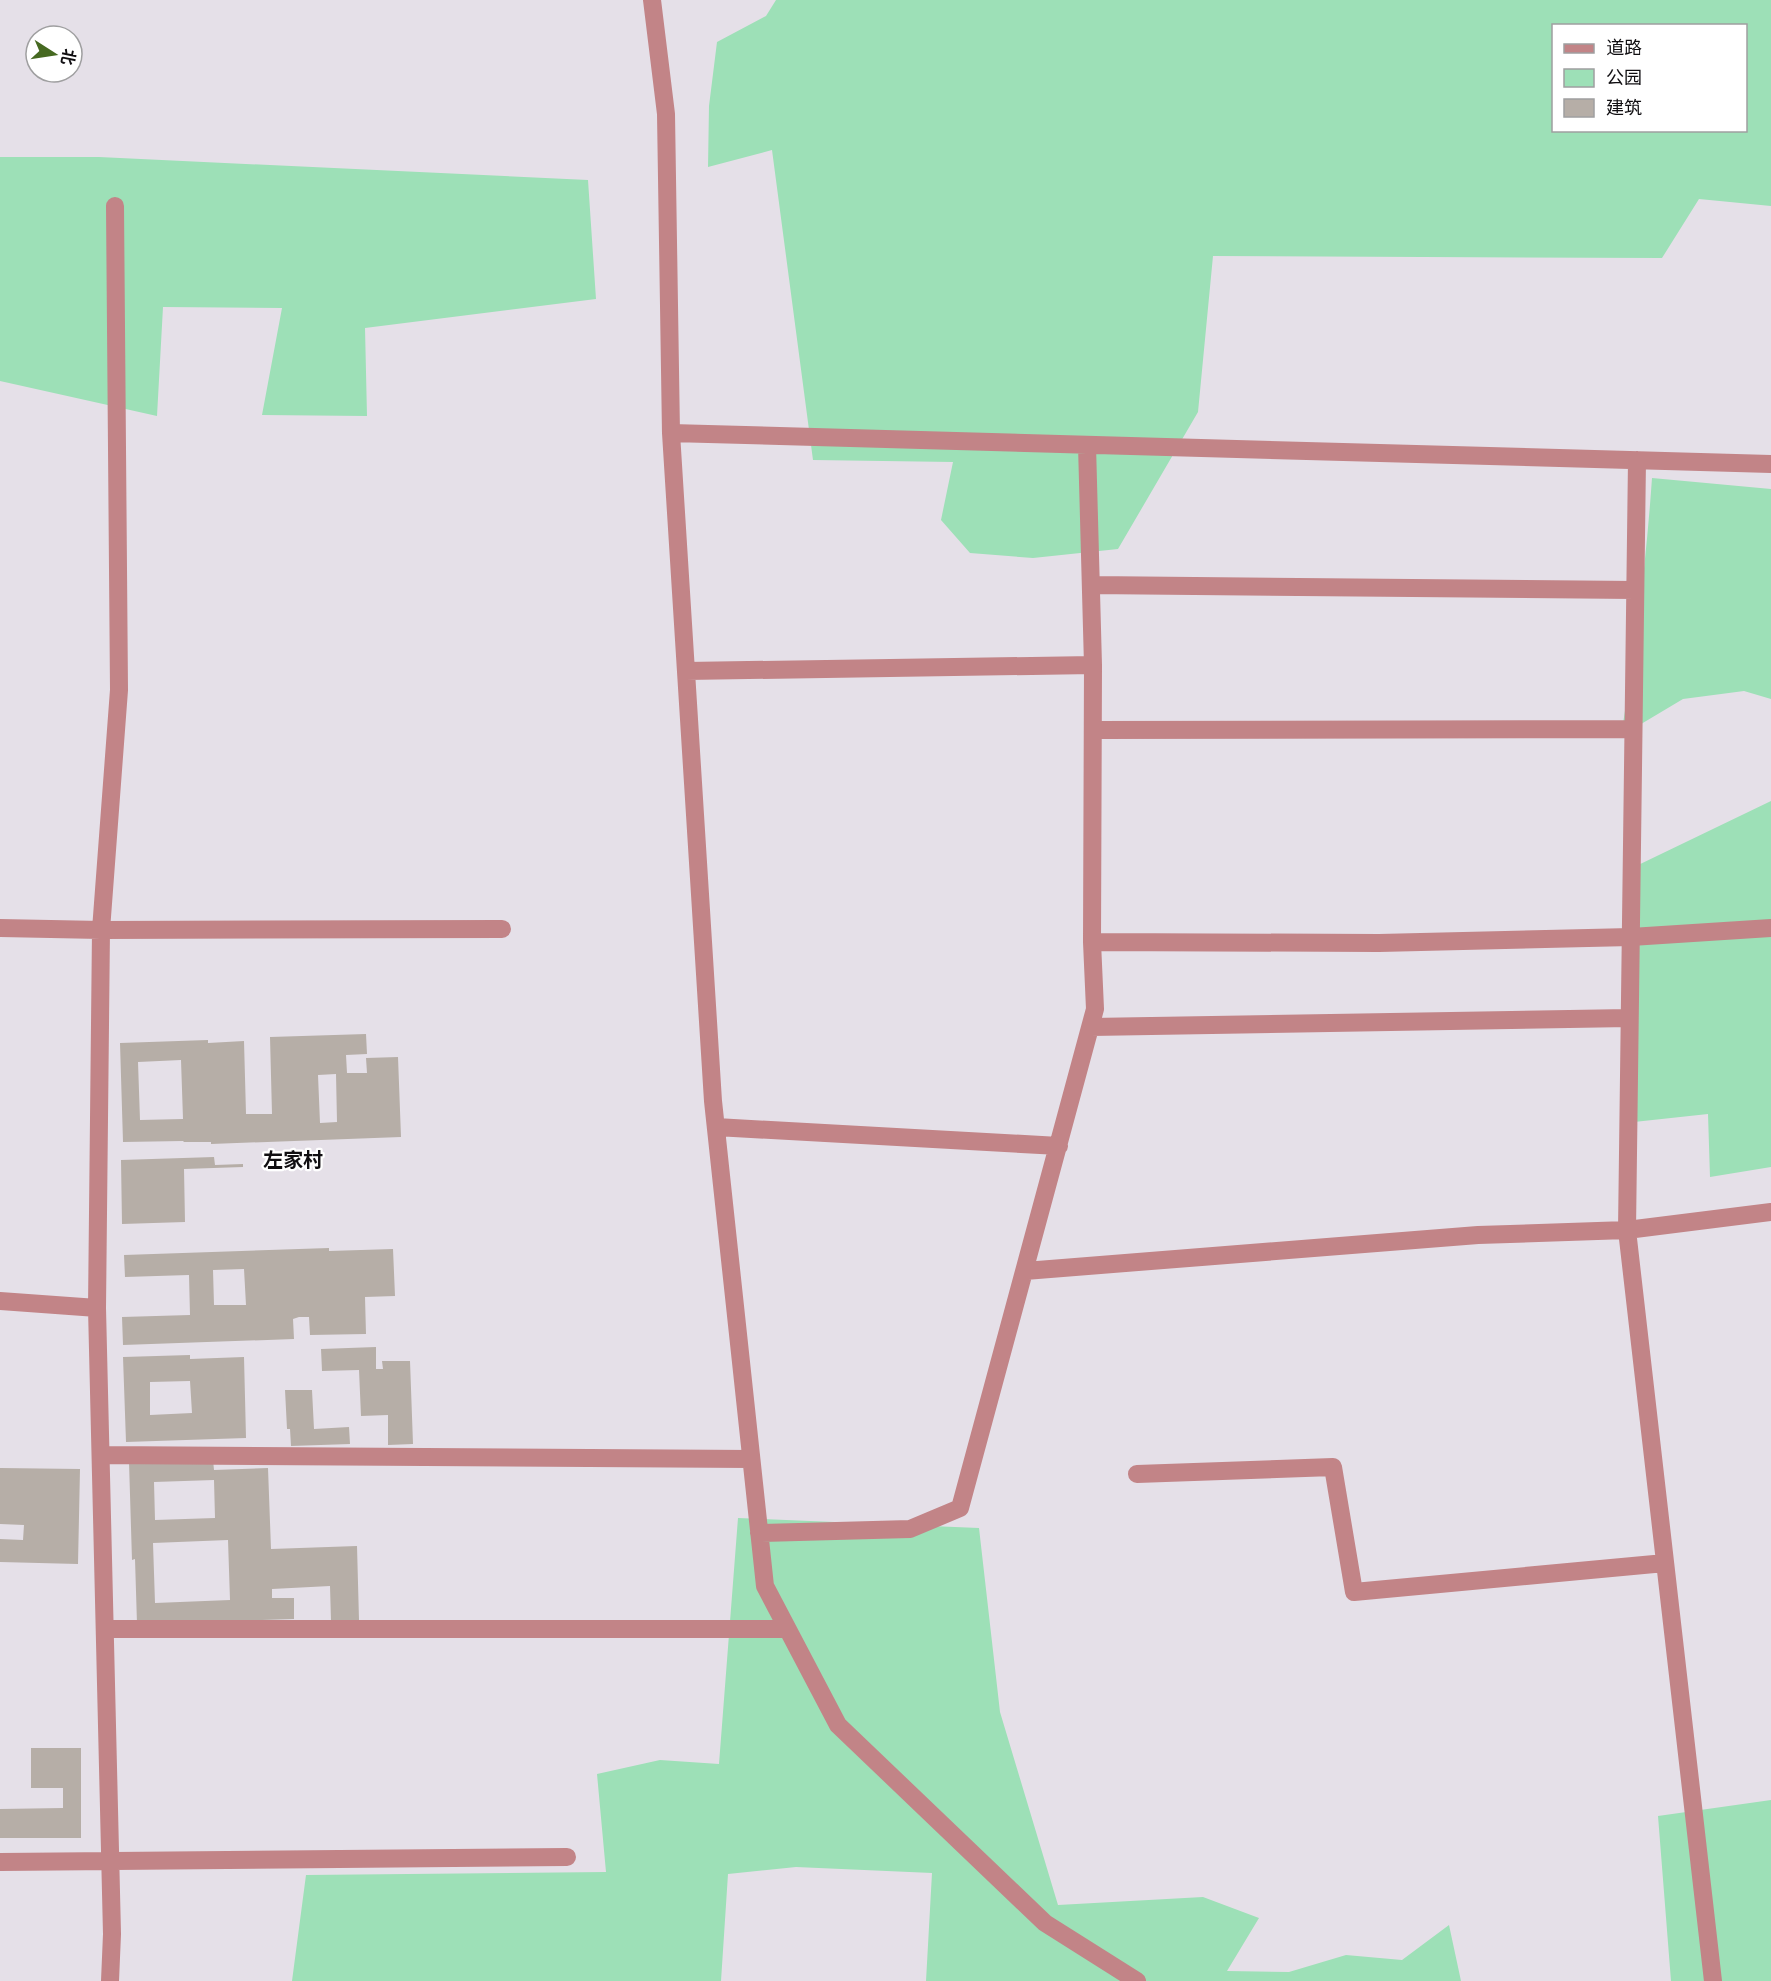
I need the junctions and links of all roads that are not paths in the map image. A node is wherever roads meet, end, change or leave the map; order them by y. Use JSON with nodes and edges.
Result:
{"nodes":[{"id":1,"x":652,"y":0,"type":"edge"},
{"id":2,"x":116,"y":206,"type":"dead end"},
{"id":3,"x":671,"y":432,"type":"junction"},
{"id":4,"x":1087,"y":445,"type":"junction"},
{"id":5,"x":1637,"y":460,"type":"junction"},
{"id":6,"x":1771,"y":464,"type":"edge"},
{"id":7,"x":1091,"y":585,"type":"junction"},
{"id":8,"x":1635,"y":590,"type":"junction"},
{"id":9,"x":1093,"y":665,"type":"junction"},
{"id":10,"x":686,"y":671,"type":"junction"},
{"id":11,"x":1634,"y":729,"type":"junction"},
{"id":12,"x":1093,"y":730,"type":"junction"},
{"id":13,"x":0,"y":928,"type":"edge"},
{"id":14,"x":1771,"y":928,"type":"edge"},
{"id":15,"x":502,"y":929,"type":"dead end"},
{"id":16,"x":101,"y":930,"type":"junction"},
{"id":17,"x":1630,"y":937,"type":"junction"},
{"id":18,"x":1092,"y":942,"type":"junction"},
{"id":19,"x":1629,"y":1018,"type":"junction"},
{"id":20,"x":1090,"y":1027,"type":"junction"},
{"id":21,"x":716,"y":1127,"type":"junction"},
{"id":22,"x":1059,"y":1146,"type":"junction"},
{"id":23,"x":1771,"y":1212,"type":"edge"},
{"id":24,"x":1627,"y":1230,"type":"junction"},
{"id":25,"x":1026,"y":1271,"type":"junction"},
{"id":26,"x":0,"y":1301,"type":"edge"},
{"id":27,"x":97,"y":1308,"type":"junction"},
{"id":28,"x":100,"y":1455,"type":"junction"},
{"id":29,"x":751,"y":1459,"type":"junction"},
{"id":30,"x":1137,"y":1474,"type":"dead end"},
{"id":31,"x":759,"y":1533,"type":"junction"},
{"id":32,"x":1665,"y":1563,"type":"junction"},
{"id":33,"x":105,"y":1629,"type":"junction"},
{"id":34,"x":787,"y":1629,"type":"junction"},
{"id":35,"x":567,"y":1857,"type":"dead end"},
{"id":36,"x":110,"y":1861,"type":"junction"},
{"id":37,"x":0,"y":1862,"type":"edge"},
{"id":38,"x":110,"y":1981,"type":"edge"},
{"id":39,"x":1137,"y":1981,"type":"edge"},
{"id":40,"x":1713,"y":1981,"type":"edge"}],
"edges":[{"from":1,"to":3,"type":"street"},
{"from":2,"to":16,"type":"street"},
{"from":3,"to":4,"type":"street"},
{"from":3,"to":10,"type":"street"},
{"from":4,"to":5,"type":"street"},
{"from":4,"to":7,"type":"street"},
{"from":5,"to":6,"type":"street"},
{"from":5,"to":8,"type":"street"},
{"from":7,"to":8,"type":"street"},
{"from":7,"to":9,"type":"street"},
{"from":8,"to":11,"type":"street"},
{"from":9,"to":10,"type":"street"},
{"from":9,"to":12,"type":"street"},
{"from":10,"to":21,"type":"street"},
{"from":11,"to":12,"type":"street"},
{"from":11,"to":17,"type":"street"},
{"from":12,"to":18,"type":"street"},
{"from":13,"to":16,"type":"street"},
{"from":14,"to":17,"type":"street"},
{"from":15,"to":16,"type":"street"},
{"from":16,"to":27,"type":"street"},
{"from":17,"to":18,"type":"street"},
{"from":17,"to":19,"type":"street"},
{"from":18,"to":20,"type":"street"},
{"from":19,"to":20,"type":"street"},
{"from":19,"to":24,"type":"street"},
{"from":20,"to":22,"type":"street"},
{"from":21,"to":22,"type":"street"},
{"from":21,"to":29,"type":"street"},
{"from":22,"to":25,"type":"street"},
{"from":23,"to":24,"type":"street"},
{"from":24,"to":25,"type":"street"},
{"from":24,"to":32,"type":"street"},
{"from":25,"to":31,"type":"street"},
{"from":26,"to":27,"type":"street"},
{"from":27,"to":28,"type":"street"},
{"from":28,"to":29,"type":"street"},
{"from":28,"to":33,"type":"street"},
{"from":29,"to":31,"type":"street"},
{"from":30,"to":32,"type":"street"},
{"from":31,"to":34,"type":"street"},
{"from":32,"to":40,"type":"street"},
{"from":33,"to":34,"type":"street"},
{"from":33,"to":36,"type":"street"},
{"from":34,"to":39,"type":"street"},
{"from":35,"to":36,"type":"street"},
{"from":36,"to":37,"type":"street"},
{"from":36,"to":38,"type":"street"}]}
